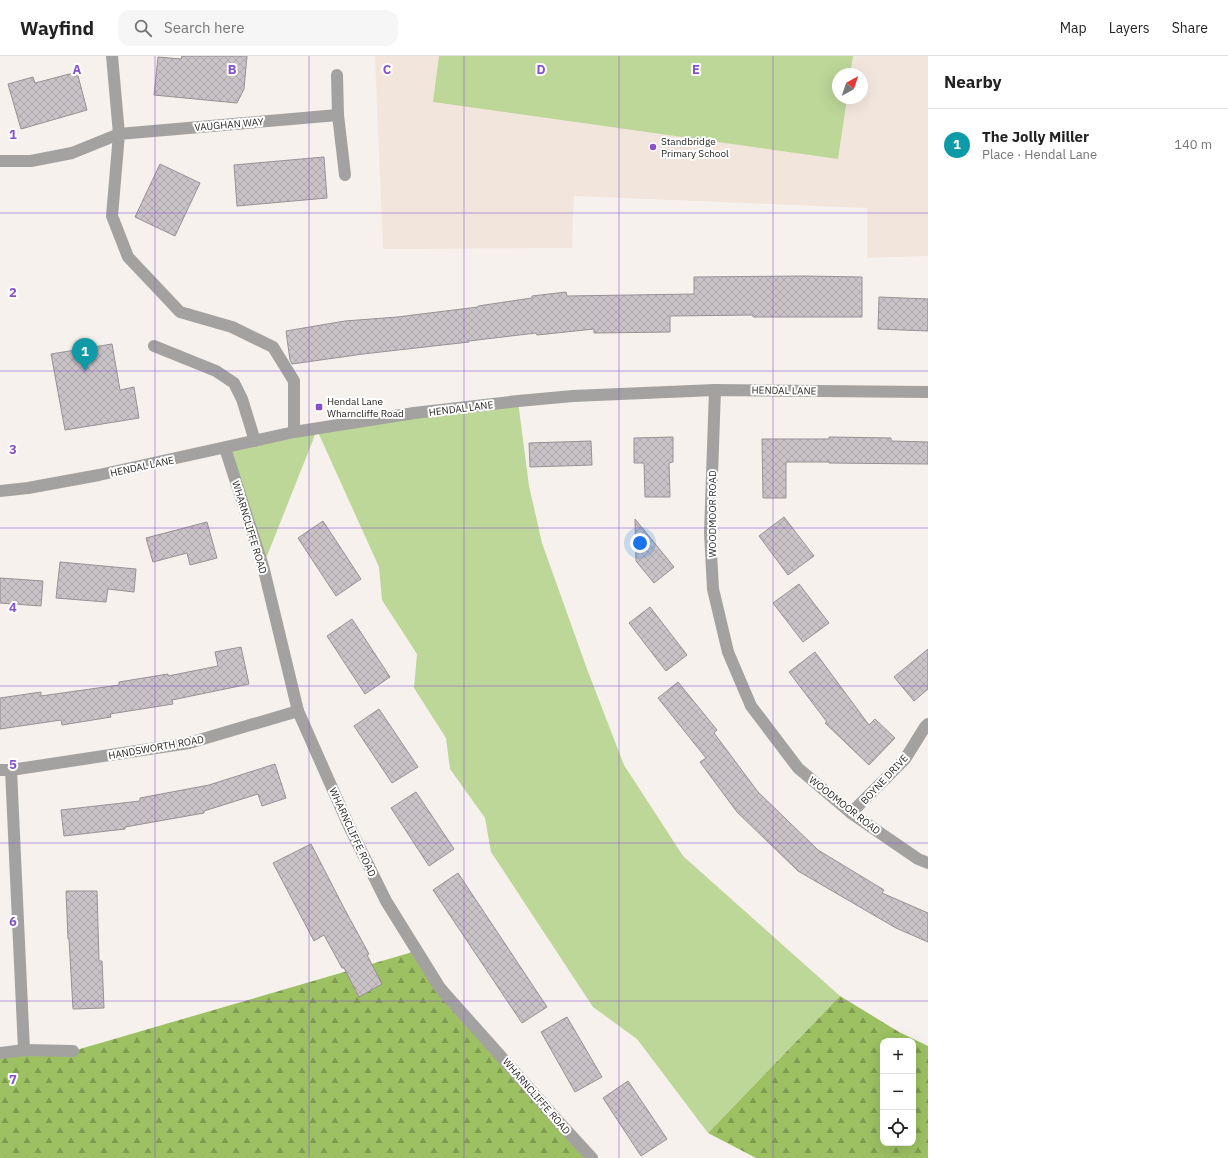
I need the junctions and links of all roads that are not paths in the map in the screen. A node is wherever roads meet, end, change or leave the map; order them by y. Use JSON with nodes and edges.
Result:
{"nodes":[{"id":1,"x":112,"y":56,"type":"edge"},
{"id":2,"x":337,"y":75,"type":"dead end"},
{"id":3,"x":338,"y":115,"type":"junction"},
{"id":4,"x":119,"y":134,"type":"junction"},
{"id":5,"x":0,"y":161,"type":"edge"},
{"id":6,"x":345,"y":175,"type":"dead end"},
{"id":7,"x":154,"y":346,"type":"dead end"},
{"id":8,"x":715,"y":390,"type":"junction"},
{"id":9,"x":928,"y":392,"type":"edge"},
{"id":10,"x":294,"y":432,"type":"junction"},
{"id":11,"x":255,"y":441,"type":"junction"},
{"id":12,"x":225,"y":448,"type":"junction"},
{"id":13,"x":0,"y":491,"type":"edge"},
{"id":14,"x":298,"y":711,"type":"junction"},
{"id":15,"x":928,"y":724,"type":"edge"},
{"id":16,"x":6,"y":770,"type":"edge"},
{"id":17,"x":851,"y":813,"type":"junction"},
{"id":18,"x":928,"y":863,"type":"edge"},
{"id":19,"x":24,"y":1050,"type":"junction"},
{"id":20,"x":73,"y":1051,"type":"dead end"},
{"id":21,"x":0,"y":1053,"type":"edge"},
{"id":22,"x":592,"y":1158,"type":"edge"}],
"edges":[{"from":1,"to":4,"type":"street"},
{"from":2,"to":3,"type":"street"},
{"from":3,"to":4,"type":"street","name":"VAUGHAN WAY"},
{"from":3,"to":6,"type":"street"},
{"from":4,"to":5,"type":"street","name":"VAUGHAN WAY"},
{"from":4,"to":10,"type":"street"},
{"from":7,"to":11,"type":"street"},
{"from":8,"to":9,"type":"street","name":"HENDAL LANE"},
{"from":8,"to":10,"type":"street","name":"HENDAL LANE"},
{"from":8,"to":17,"type":"street","name":"WOODMOOR ROAD"},
{"from":10,"to":11,"type":"street","name":"HENDAL LANE"},
{"from":11,"to":12,"type":"street","name":"HENDAL LANE"},
{"from":12,"to":13,"type":"street","name":"HENDAL LANE"},
{"from":12,"to":14,"type":"street","name":"WHARNCLIFFE ROAD"},
{"from":14,"to":16,"type":"street","name":"HANDSWORTH ROAD"},
{"from":14,"to":22,"type":"street","name":"WHARNCLIFFE ROAD"},
{"from":15,"to":17,"type":"street","name":"BOYNE DRIVE"},
{"from":16,"to":19,"type":"street","name":"HANDSWORTH ROAD"},
{"from":17,"to":18,"type":"street","name":"WOODMOOR ROAD"},
{"from":19,"to":20,"type":"street"},
{"from":19,"to":21,"type":"street"}]}
